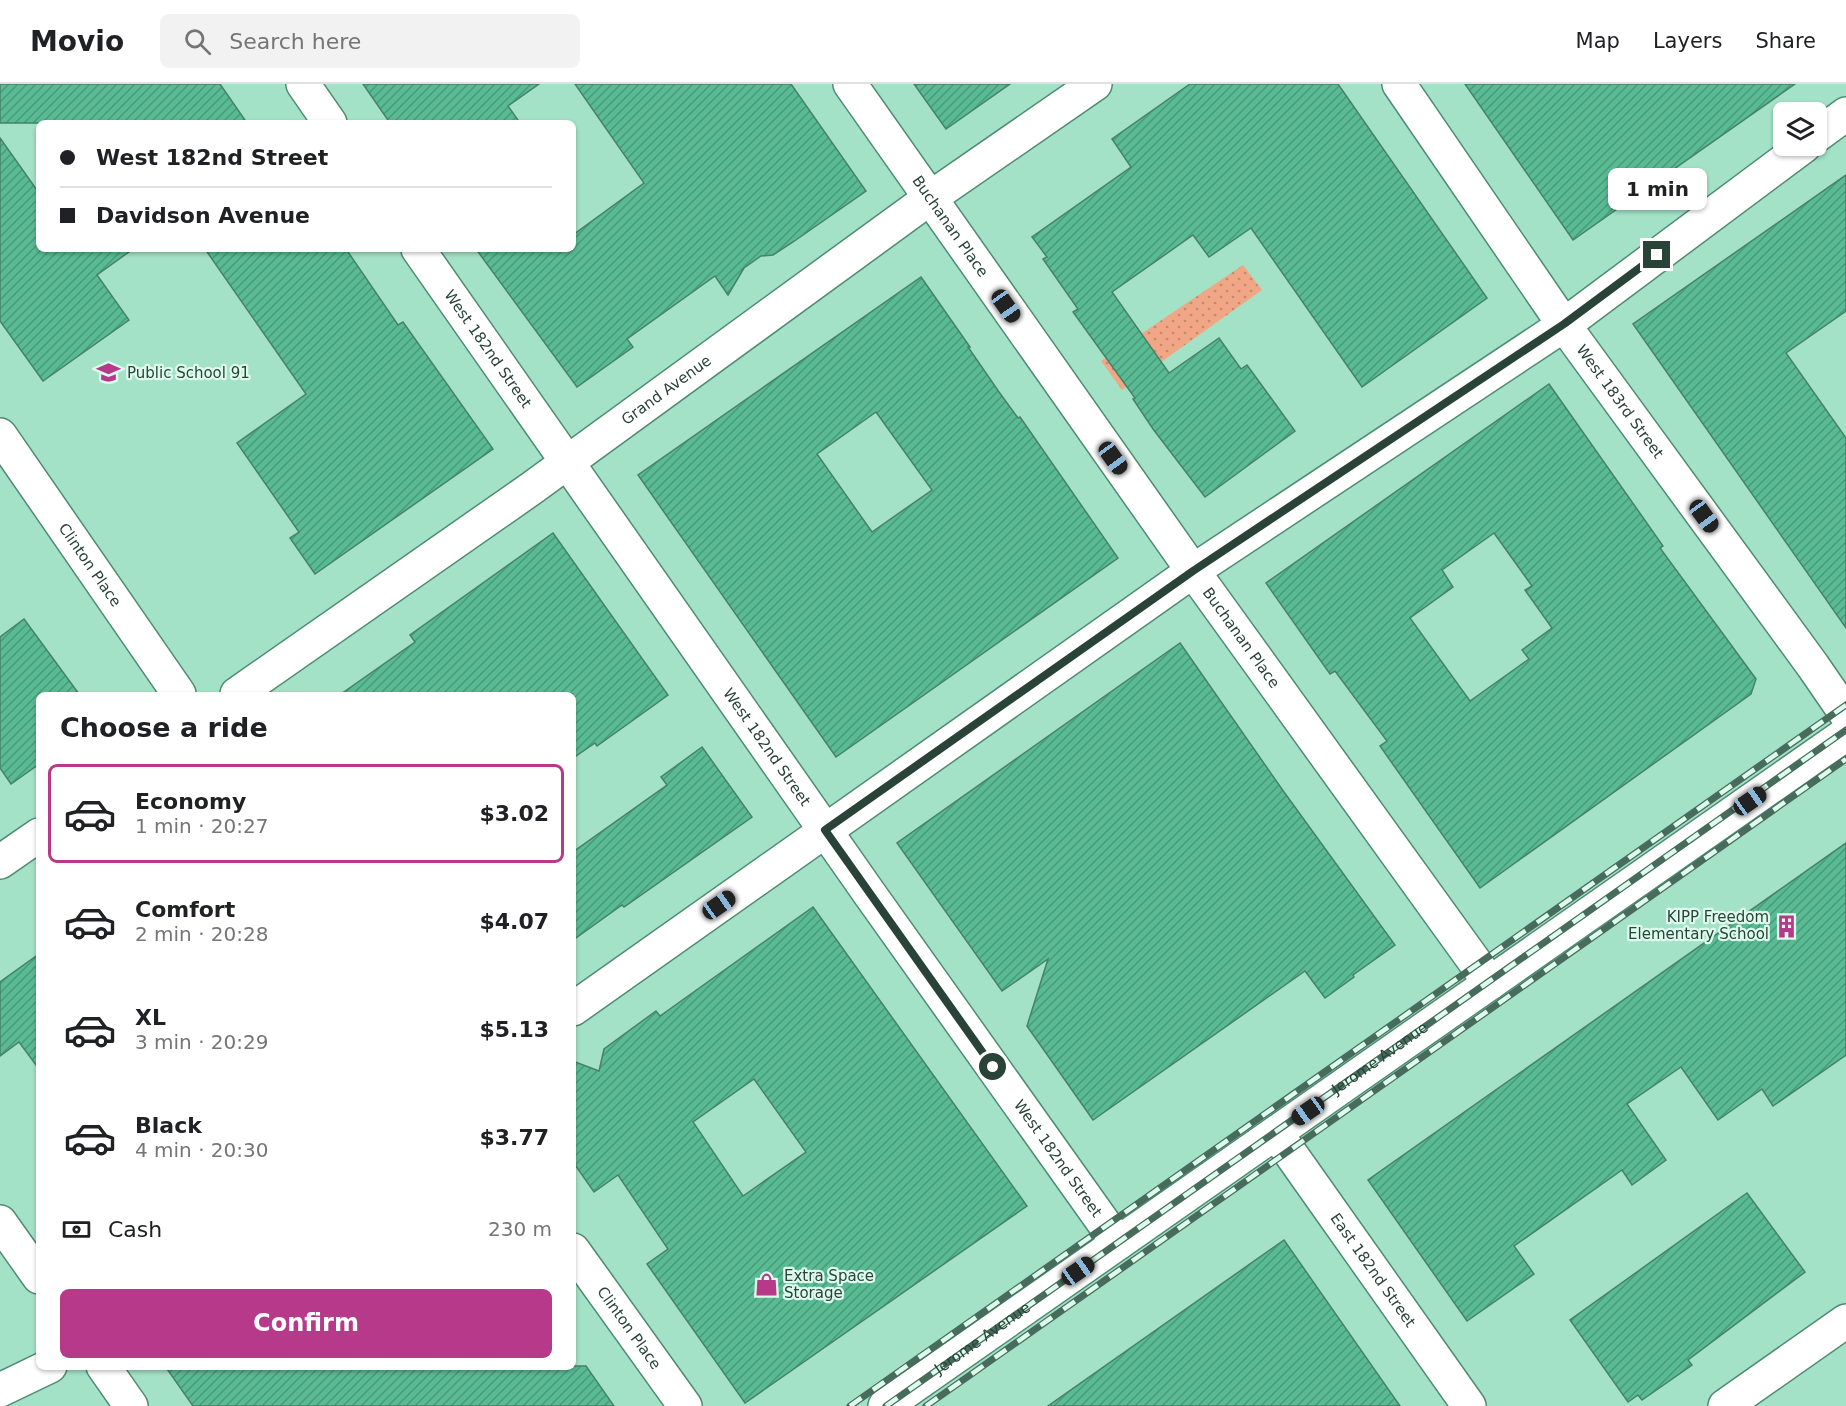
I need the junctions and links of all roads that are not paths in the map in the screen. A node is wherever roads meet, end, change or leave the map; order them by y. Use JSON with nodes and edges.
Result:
{"nodes":[{"id":1,"x":303,"y":84,"type":"edge"},
{"id":2,"x":850,"y":84,"type":"edge"},
{"id":3,"x":1095,"y":84,"type":"edge"},
{"id":4,"x":1400,"y":84,"type":"edge"},
{"id":5,"x":1846,"y":114,"type":"edge"},
{"id":6,"x":328,"y":120,"type":"edge"},
{"id":7,"x":1827,"y":128,"type":"edge"},
{"id":8,"x":1791,"y":156,"type":"edge"},
{"id":9,"x":930,"y":198,"type":"junction"},
{"id":10,"x":420,"y":252,"type":"edge"},
{"id":11,"x":1564,"y":324,"type":"junction"},
{"id":12,"x":0,"y":435,"type":"edge"},
{"id":13,"x":566,"y":463,"type":"junction"},
{"id":14,"x":1193,"y":571,"type":"junction"},
{"id":15,"x":178,"y":692,"type":"edge"},
{"id":16,"x":240,"y":692,"type":"edge"},
{"id":17,"x":1846,"y":714,"type":"edge"},
{"id":18,"x":1846,"y":734,"type":"edge"},
{"id":19,"x":825,"y":830,"type":"junction"},
{"id":20,"x":36,"y":837,"type":"edge"},
{"id":21,"x":0,"y":862,"type":"edge"},
{"id":22,"x":1490,"y":983,"type":"junction"},
{"id":23,"x":576,"y":1007,"type":"edge"},
{"id":24,"x":1276,"y":1133,"type":"junction"},
{"id":25,"x":0,"y":1222,"type":"edge"},
{"id":26,"x":1118,"y":1243,"type":"junction"},
{"id":27,"x":576,"y":1255,"type":"edge"},
{"id":28,"x":36,"y":1273,"type":"edge"},
{"id":29,"x":1846,"y":1321,"type":"edge"},
{"id":30,"x":42,"y":1370,"type":"edge"},
{"id":31,"x":105,"y":1370,"type":"edge"},
{"id":32,"x":0,"y":1390,"type":"edge"},
{"id":33,"x":131,"y":1406,"type":"edge"},
{"id":34,"x":685,"y":1406,"type":"edge"},
{"id":35,"x":885,"y":1406,"type":"edge"},
{"id":36,"x":1469,"y":1406,"type":"edge"},
{"id":37,"x":1725,"y":1406,"type":"edge"}],
"edges":[{"from":1,"to":6,"type":"street"},
{"from":2,"to":9,"type":"street","name":"Buchanan Place"},
{"from":3,"to":9,"type":"street","name":"Grand Avenue"},
{"from":4,"to":11,"type":"street","name":"West 183rd Street"},
{"from":5,"to":7,"type":"street"},
{"from":8,"to":11,"type":"street"},
{"from":9,"to":13,"type":"street","name":"Grand Avenue"},
{"from":9,"to":14,"type":"street","name":"Buchanan Place"},
{"from":10,"to":13,"type":"street","name":"West 182nd Street"},
{"from":11,"to":14,"type":"street"},
{"from":11,"to":17,"type":"street","name":"West 183rd Street"},
{"from":12,"to":15,"type":"street","name":"Clinton Place"},
{"from":13,"to":16,"type":"street","name":"Grand Avenue"},
{"from":13,"to":19,"type":"street","name":"West 182nd Street"},
{"from":14,"to":19,"type":"street"},
{"from":14,"to":22,"type":"street","name":"Buchanan Place"},
{"from":18,"to":22,"type":"street","name":"Jerome Avenue"},
{"from":19,"to":23,"type":"street"},
{"from":19,"to":26,"type":"street","name":"West 182nd Street"},
{"from":20,"to":21,"type":"street"},
{"from":22,"to":24,"type":"street","name":"Jerome Avenue"},
{"from":24,"to":26,"type":"street","name":"Jerome Avenue"},
{"from":24,"to":36,"type":"street","name":"East 182nd Street"},
{"from":25,"to":28,"type":"street"},
{"from":26,"to":35,"type":"street","name":"Jerome Avenue"},
{"from":27,"to":34,"type":"street","name":"Clinton Place"},
{"from":29,"to":37,"type":"street"},
{"from":30,"to":32,"type":"street"},
{"from":31,"to":33,"type":"street"}]}
